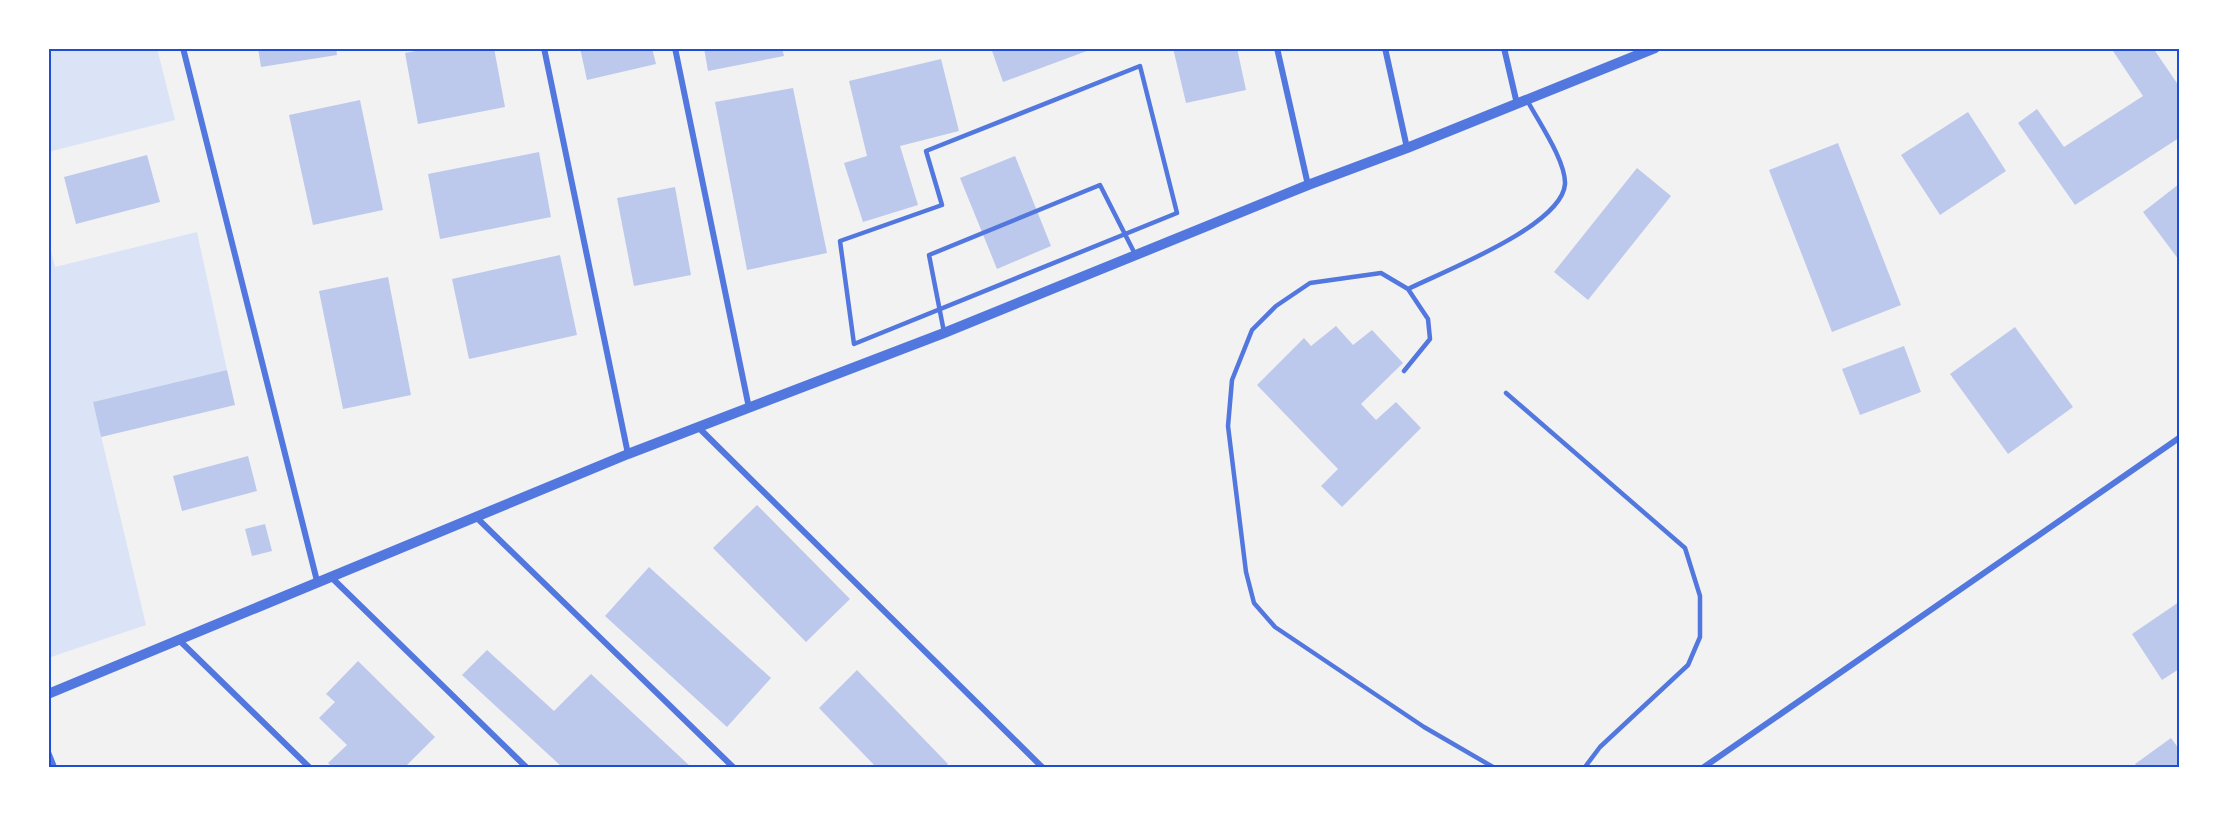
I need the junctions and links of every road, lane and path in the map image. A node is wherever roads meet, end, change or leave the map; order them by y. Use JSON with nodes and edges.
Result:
{"nodes":[{"id":1,"x":183,"y":48,"type":"edge"},
{"id":2,"x":544,"y":48,"type":"edge"},
{"id":3,"x":675,"y":48,"type":"edge"},
{"id":4,"x":1277,"y":48,"type":"edge"},
{"id":5,"x":1385,"y":48,"type":"edge"},
{"id":6,"x":1504,"y":48,"type":"edge"},
{"id":7,"x":1655,"y":48,"type":"edge"},
{"id":8,"x":1629,"y":53,"type":"edge"},
{"id":9,"x":1522,"y":102,"type":"junction"},
{"id":10,"x":1407,"y":148,"type":"junction"},
{"id":11,"x":1308,"y":185,"type":"junction"},
{"id":12,"x":1125,"y":233,"type":"junction"},
{"id":13,"x":1136,"y":256,"type":"junction"},
{"id":14,"x":1408,"y":289,"type":"junction"},
{"id":15,"x":940,"y":309,"type":"junction"},
{"id":16,"x":944,"y":333,"type":"junction"},
{"id":17,"x":1404,"y":371,"type":"dead end"},
{"id":18,"x":1506,"y":393,"type":"dead end"},
{"id":19,"x":749,"y":408,"type":"junction"},
{"id":20,"x":699,"y":428,"type":"junction"},
{"id":21,"x":2179,"y":438,"type":"edge"},
{"id":22,"x":628,"y":454,"type":"junction"},
{"id":23,"x":476,"y":517,"type":"junction"},
{"id":24,"x":330,"y":576,"type":"junction"},
{"id":25,"x":317,"y":581,"type":"junction"},
{"id":26,"x":179,"y":640,"type":"junction"},
{"id":27,"x":48,"y":694,"type":"edge"},
{"id":28,"x":48,"y":752,"type":"edge"},
{"id":29,"x":54,"y":767,"type":"edge"},
{"id":30,"x":309,"y":767,"type":"edge"},
{"id":31,"x":526,"y":767,"type":"edge"},
{"id":32,"x":733,"y":767,"type":"edge"},
{"id":33,"x":1042,"y":767,"type":"edge"},
{"id":34,"x":1493,"y":767,"type":"edge"},
{"id":35,"x":1585,"y":767,"type":"edge"},
{"id":36,"x":1704,"y":767,"type":"edge"}],
"edges":[{"from":1,"to":25,"type":"street"},
{"from":2,"to":22,"type":"street"},
{"from":3,"to":19,"type":"street"},
{"from":4,"to":11,"type":"street"},
{"from":5,"to":10,"type":"street"},
{"from":6,"to":9,"type":"street"},
{"from":7,"to":8,"type":"street"},
{"from":8,"to":9,"type":"street"},
{"from":9,"to":10,"type":"street"},
{"from":9,"to":14,"type":"lane"},
{"from":10,"to":11,"type":"street"},
{"from":11,"to":13,"type":"street"},
{"from":12,"to":13,"type":"lane"},
{"from":12,"to":15,"type":"lane"},
{"from":12,"to":15,"type":"lane"},
{"from":12,"to":15,"type":"lane"},
{"from":13,"to":16,"type":"street"},
{"from":14,"to":17,"type":"lane"},
{"from":14,"to":34,"type":"lane"},
{"from":15,"to":16,"type":"lane"},
{"from":16,"to":19,"type":"street"},
{"from":18,"to":35,"type":"lane"},
{"from":19,"to":20,"type":"street"},
{"from":20,"to":22,"type":"street"},
{"from":20,"to":33,"type":"street"},
{"from":21,"to":36,"type":"street"},
{"from":22,"to":23,"type":"street"},
{"from":23,"to":24,"type":"street"},
{"from":23,"to":32,"type":"street"},
{"from":24,"to":25,"type":"street"},
{"from":24,"to":31,"type":"street"},
{"from":25,"to":26,"type":"street"},
{"from":26,"to":27,"type":"street"},
{"from":26,"to":30,"type":"street"},
{"from":28,"to":29,"type":"street"}]}
